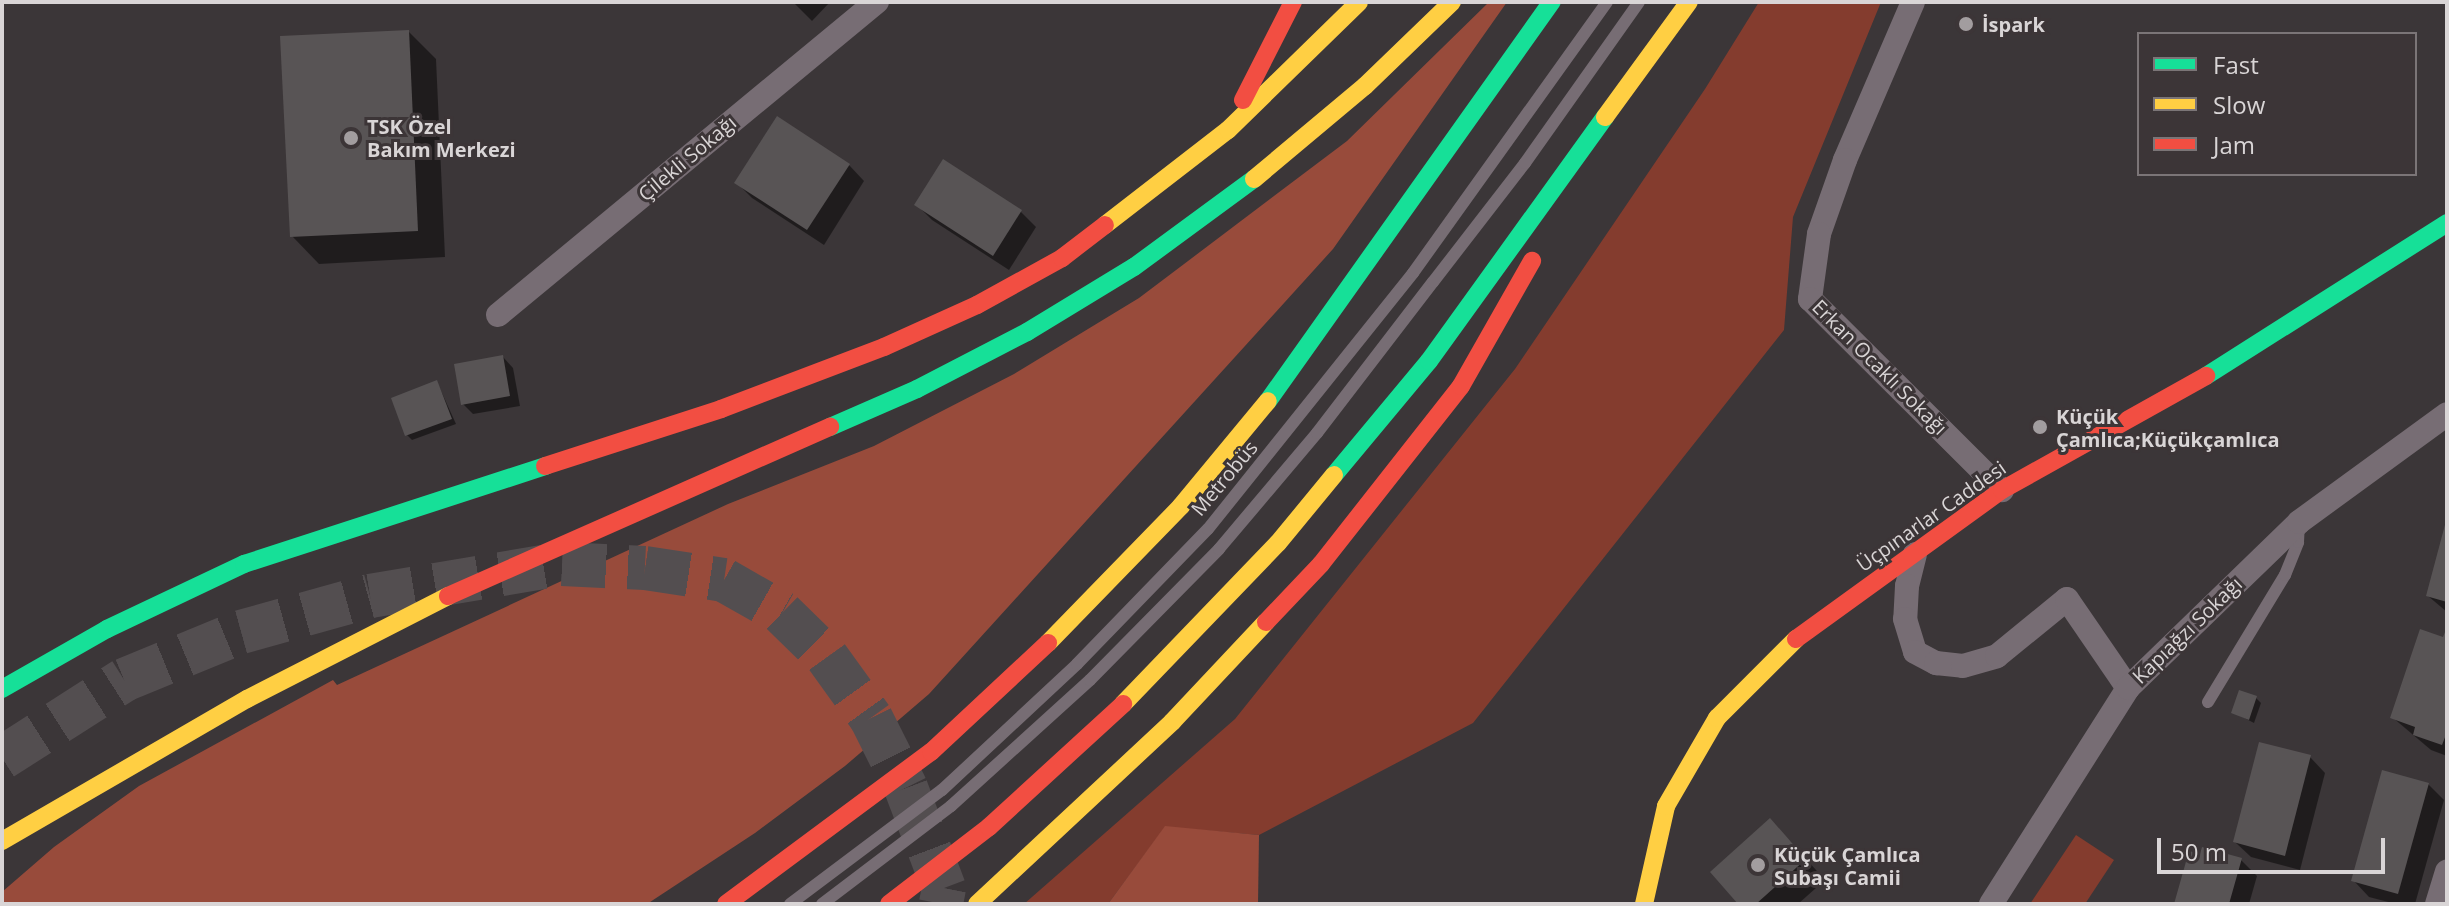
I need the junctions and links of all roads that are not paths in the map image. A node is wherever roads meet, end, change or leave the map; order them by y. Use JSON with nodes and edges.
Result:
{"nodes":[{"id":1,"x":877,"y":2,"type":"edge"},
{"id":2,"x":1293,"y":2,"type":"edge"},
{"id":3,"x":1359,"y":2,"type":"edge"},
{"id":4,"x":1452,"y":2,"type":"edge"},
{"id":5,"x":1552,"y":2,"type":"edge"},
{"id":6,"x":1607,"y":2,"type":"edge"},
{"id":7,"x":1639,"y":2,"type":"edge"},
{"id":8,"x":1689,"y":2,"type":"edge"},
{"id":9,"x":1913,"y":2,"type":"edge"},
{"id":10,"x":1645,"y":65,"type":"junction"},
{"id":11,"x":1228,"y":130,"type":"junction"},
{"id":12,"x":1560,"y":212,"type":"dead end"},
{"id":13,"x":2447,"y":223,"type":"edge"},
{"id":14,"x":1545,"y":239,"type":"dead end"},
{"id":15,"x":498,"y":315,"type":"dead end"},
{"id":16,"x":2447,"y":414,"type":"edge"},
{"id":17,"x":2002,"y":490,"type":"junction"},
{"id":18,"x":2299,"y":522,"type":"junction"},
{"id":19,"x":1915,"y":554,"type":"junction"},
{"id":20,"x":2128,"y":688,"type":"junction"},
{"id":21,"x":2,"y":689,"type":"edge"},
{"id":22,"x":2208,"y":702,"type":"dead end"},
{"id":23,"x":7,"y":837,"type":"edge"},
{"id":24,"x":2447,"y":871,"type":"edge"},
{"id":25,"x":726,"y":904,"type":"edge"},
{"id":26,"x":790,"y":904,"type":"edge"},
{"id":27,"x":822,"y":904,"type":"edge"},
{"id":28,"x":889,"y":904,"type":"edge"},
{"id":29,"x":977,"y":904,"type":"edge"},
{"id":30,"x":1644,"y":904,"type":"edge"},
{"id":31,"x":1991,"y":904,"type":"edge"},
{"id":32,"x":2437,"y":904,"type":"edge"}],
"edges":[{"from":1,"to":15,"type":"street","name":"Çilekli Sokağı"},
{"from":2,"to":11,"type":"main road"},
{"from":3,"to":11,"type":"main road"},
{"from":4,"to":23,"type":"main road"},
{"from":5,"to":25,"type":"main road"},
{"from":6,"to":26,"type":"lane","name":"Metrobüs"},
{"from":7,"to":27,"type":"lane","name":"Metrobüs"},
{"from":8,"to":10,"type":"main road"},
{"from":9,"to":17,"type":"street","name":"Erkan Ocaklı Sokağı"},
{"from":10,"to":12,"type":"main road"},
{"from":10,"to":28,"type":"main road"},
{"from":11,"to":21,"type":"main road"},
{"from":13,"to":17,"type":"main road","name":"Üçpınarlar Caddesi"},
{"from":14,"to":29,"type":"main road"},
{"from":16,"to":18,"type":"street","name":"Kapıağzı Sokağı"},
{"from":17,"to":19,"type":"main road","name":"Üçpınarlar Caddesi"},
{"from":18,"to":20,"type":"street","name":"Kapıağzı Sokağı"},
{"from":18,"to":22,"type":"lane"},
{"from":19,"to":20,"type":"street"},
{"from":19,"to":30,"type":"main road","name":"Üçpınarlar Caddesi"},
{"from":20,"to":31,"type":"street","name":"Kapıağzı Sokağı"},
{"from":24,"to":32,"type":"street"}]}
